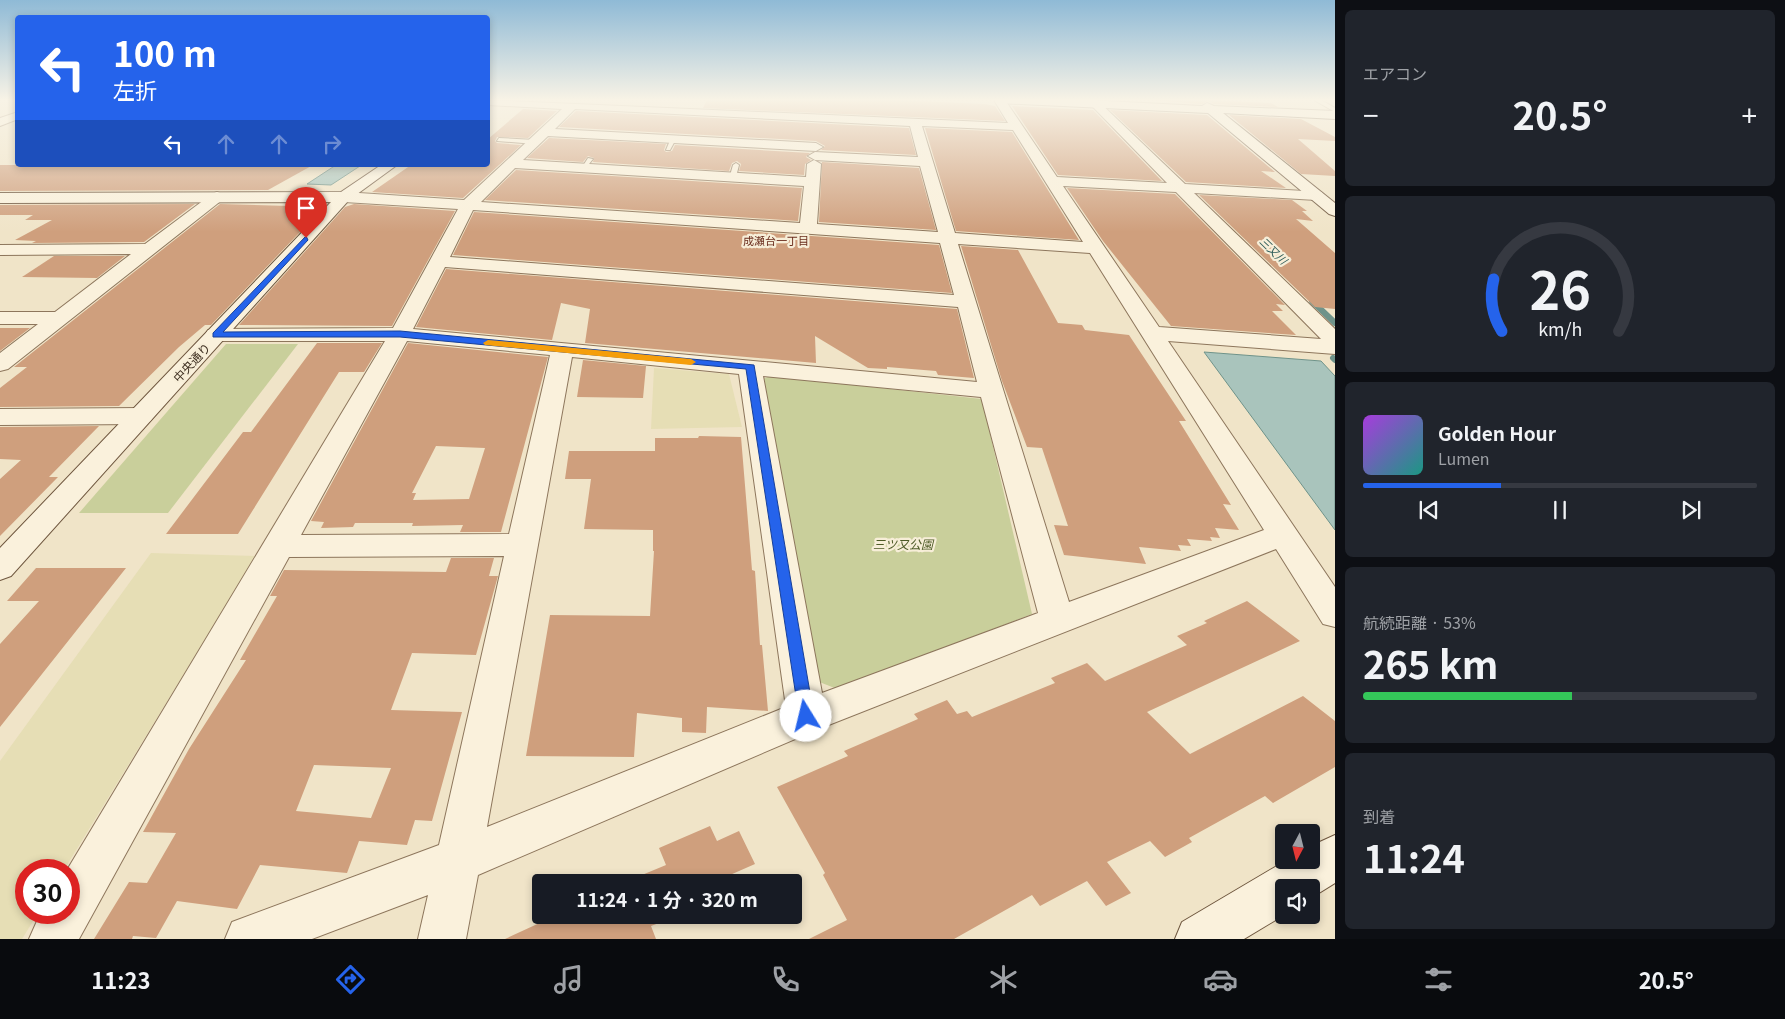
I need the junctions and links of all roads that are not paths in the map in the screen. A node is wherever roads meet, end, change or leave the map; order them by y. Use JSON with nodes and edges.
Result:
{"nodes":[{"id":1,"x":525,"y":144,"type":"edge"},
{"id":2,"x":668,"y":144,"type":"edge"},
{"id":3,"x":818,"y":144,"type":"junction"},
{"id":4,"x":827,"y":144,"type":"edge"},
{"id":5,"x":919,"y":144,"type":"edge"},
{"id":6,"x":1028,"y":144,"type":"edge"},
{"id":7,"x":1135,"y":144,"type":"edge"},
{"id":8,"x":1255,"y":144,"type":"edge"},
{"id":9,"x":506,"y":152,"type":"junction"},
{"id":10,"x":387,"y":167,"type":"edge"},
{"id":11,"x":1053,"y":181,"type":"junction"},
{"id":12,"x":812,"y":182,"type":"junction"},
{"id":13,"x":1182,"y":188,"type":"junction"},
{"id":14,"x":218,"y":197,"type":"junction"},
{"id":15,"x":344,"y":197,"type":"junction"},
{"id":16,"x":0,"y":198,"type":"edge"},
{"id":17,"x":1327,"y":200,"type":"edge"},
{"id":18,"x":468,"y":205,"type":"junction"},
{"id":19,"x":808,"y":227,"type":"junction"},
{"id":20,"x":948,"y":237,"type":"junction"},
{"id":21,"x":1095,"y":248,"type":"junction"},
{"id":22,"x":149,"y":249,"type":"junction"},
{"id":23,"x":0,"y":250,"type":"edge"},
{"id":24,"x":437,"y":261,"type":"junction"},
{"id":25,"x":965,"y":302,"type":"junction"},
{"id":26,"x":0,"y":318,"type":"edge"},
{"id":27,"x":59,"y":318,"type":"junction"},
{"id":28,"x":1153,"y":333,"type":"junction"},
{"id":29,"x":400,"y":334,"type":"junction"},
{"id":30,"x":216,"y":335,"type":"junction"},
{"id":31,"x":1335,"y":341,"type":"edge"},
{"id":32,"x":1335,"y":347,"type":"edge"},
{"id":33,"x":562,"y":350,"type":"junction"},
{"id":34,"x":0,"y":364,"type":"edge"},
{"id":35,"x":750,"y":367,"type":"junction"},
{"id":36,"x":991,"y":391,"type":"junction"},
{"id":37,"x":141,"y":416,"type":"junction"},
{"id":38,"x":0,"y":417,"type":"edge"},
{"id":39,"x":1283,"y":534,"type":"junction"},
{"id":40,"x":521,"y":545,"type":"junction"},
{"id":41,"x":278,"y":546,"type":"junction"},
{"id":42,"x":0,"y":568,"type":"edge"},
{"id":43,"x":1335,"y":614,"type":"edge"},
{"id":44,"x":1057,"y":620,"type":"junction"},
{"id":45,"x":806,"y":716,"type":"junction"},
{"id":46,"x":1335,"y":857,"type":"edge"},
{"id":47,"x":458,"y":861,"type":"junction"},
{"id":48,"x":1299,"y":879,"type":"edge"},
{"id":49,"x":80,"y":891,"type":"edge"},
{"id":50,"x":1275,"y":893,"type":"edge"},
{"id":51,"x":61,"y":924,"type":"edge"},
{"id":52,"x":53,"y":939,"type":"edge"},
{"id":53,"x":249,"y":939,"type":"edge"},
{"id":54,"x":442,"y":939,"type":"edge"},
{"id":55,"x":1198,"y":939,"type":"edge"}],
"edges":[{"from":1,"to":9,"type":"street"},
{"from":2,"to":3,"type":"street"},
{"from":3,"to":4,"type":"street"},
{"from":3,"to":12,"type":"street"},
{"from":5,"to":20,"type":"street"},
{"from":6,"to":11,"type":"street"},
{"from":7,"to":13,"type":"street"},
{"from":8,"to":17,"type":"street"},
{"from":9,"to":12,"type":"street"},
{"from":9,"to":18,"type":"street"},
{"from":10,"to":15,"type":"street","name":"中央通り"},
{"from":11,"to":13,"type":"street"},
{"from":11,"to":21,"type":"street"},
{"from":12,"to":19,"type":"street"},
{"from":13,"to":17,"type":"street"},
{"from":13,"to":31,"type":"street"},
{"from":14,"to":15,"type":"street"},
{"from":14,"to":16,"type":"street"},
{"from":14,"to":22,"type":"street"},
{"from":15,"to":18,"type":"street"},
{"from":15,"to":30,"type":"street","name":"中央通り"},
{"from":18,"to":19,"type":"street"},
{"from":18,"to":24,"type":"street"},
{"from":19,"to":20,"type":"street"},
{"from":20,"to":21,"type":"street"},
{"from":20,"to":25,"type":"street"},
{"from":21,"to":28,"type":"street"},
{"from":22,"to":23,"type":"street"},
{"from":22,"to":27,"type":"street"},
{"from":24,"to":25,"type":"street"},
{"from":24,"to":29,"type":"street"},
{"from":25,"to":36,"type":"street"},
{"from":26,"to":27,"type":"street"},
{"from":27,"to":34,"type":"street"},
{"from":28,"to":32,"type":"street"},
{"from":28,"to":39,"type":"street"},
{"from":29,"to":30,"type":"street"},
{"from":29,"to":33,"type":"street"},
{"from":29,"to":41,"type":"street"},
{"from":30,"to":37,"type":"street","name":"中央通り"},
{"from":33,"to":35,"type":"street"},
{"from":33,"to":40,"type":"street"},
{"from":35,"to":36,"type":"street"},
{"from":35,"to":45,"type":"street"},
{"from":36,"to":44,"type":"street"},
{"from":37,"to":38,"type":"street"},
{"from":37,"to":42,"type":"street","name":"中央通り"},
{"from":39,"to":43,"type":"street"},
{"from":39,"to":44,"type":"street"},
{"from":40,"to":41,"type":"street"},
{"from":40,"to":47,"type":"street"},
{"from":41,"to":49,"type":"street"},
{"from":44,"to":45,"type":"street"},
{"from":45,"to":47,"type":"street"},
{"from":46,"to":48,"type":"street"},
{"from":47,"to":53,"type":"street"},
{"from":47,"to":54,"type":"street"},
{"from":50,"to":55,"type":"street"},
{"from":51,"to":52,"type":"street"}]}
